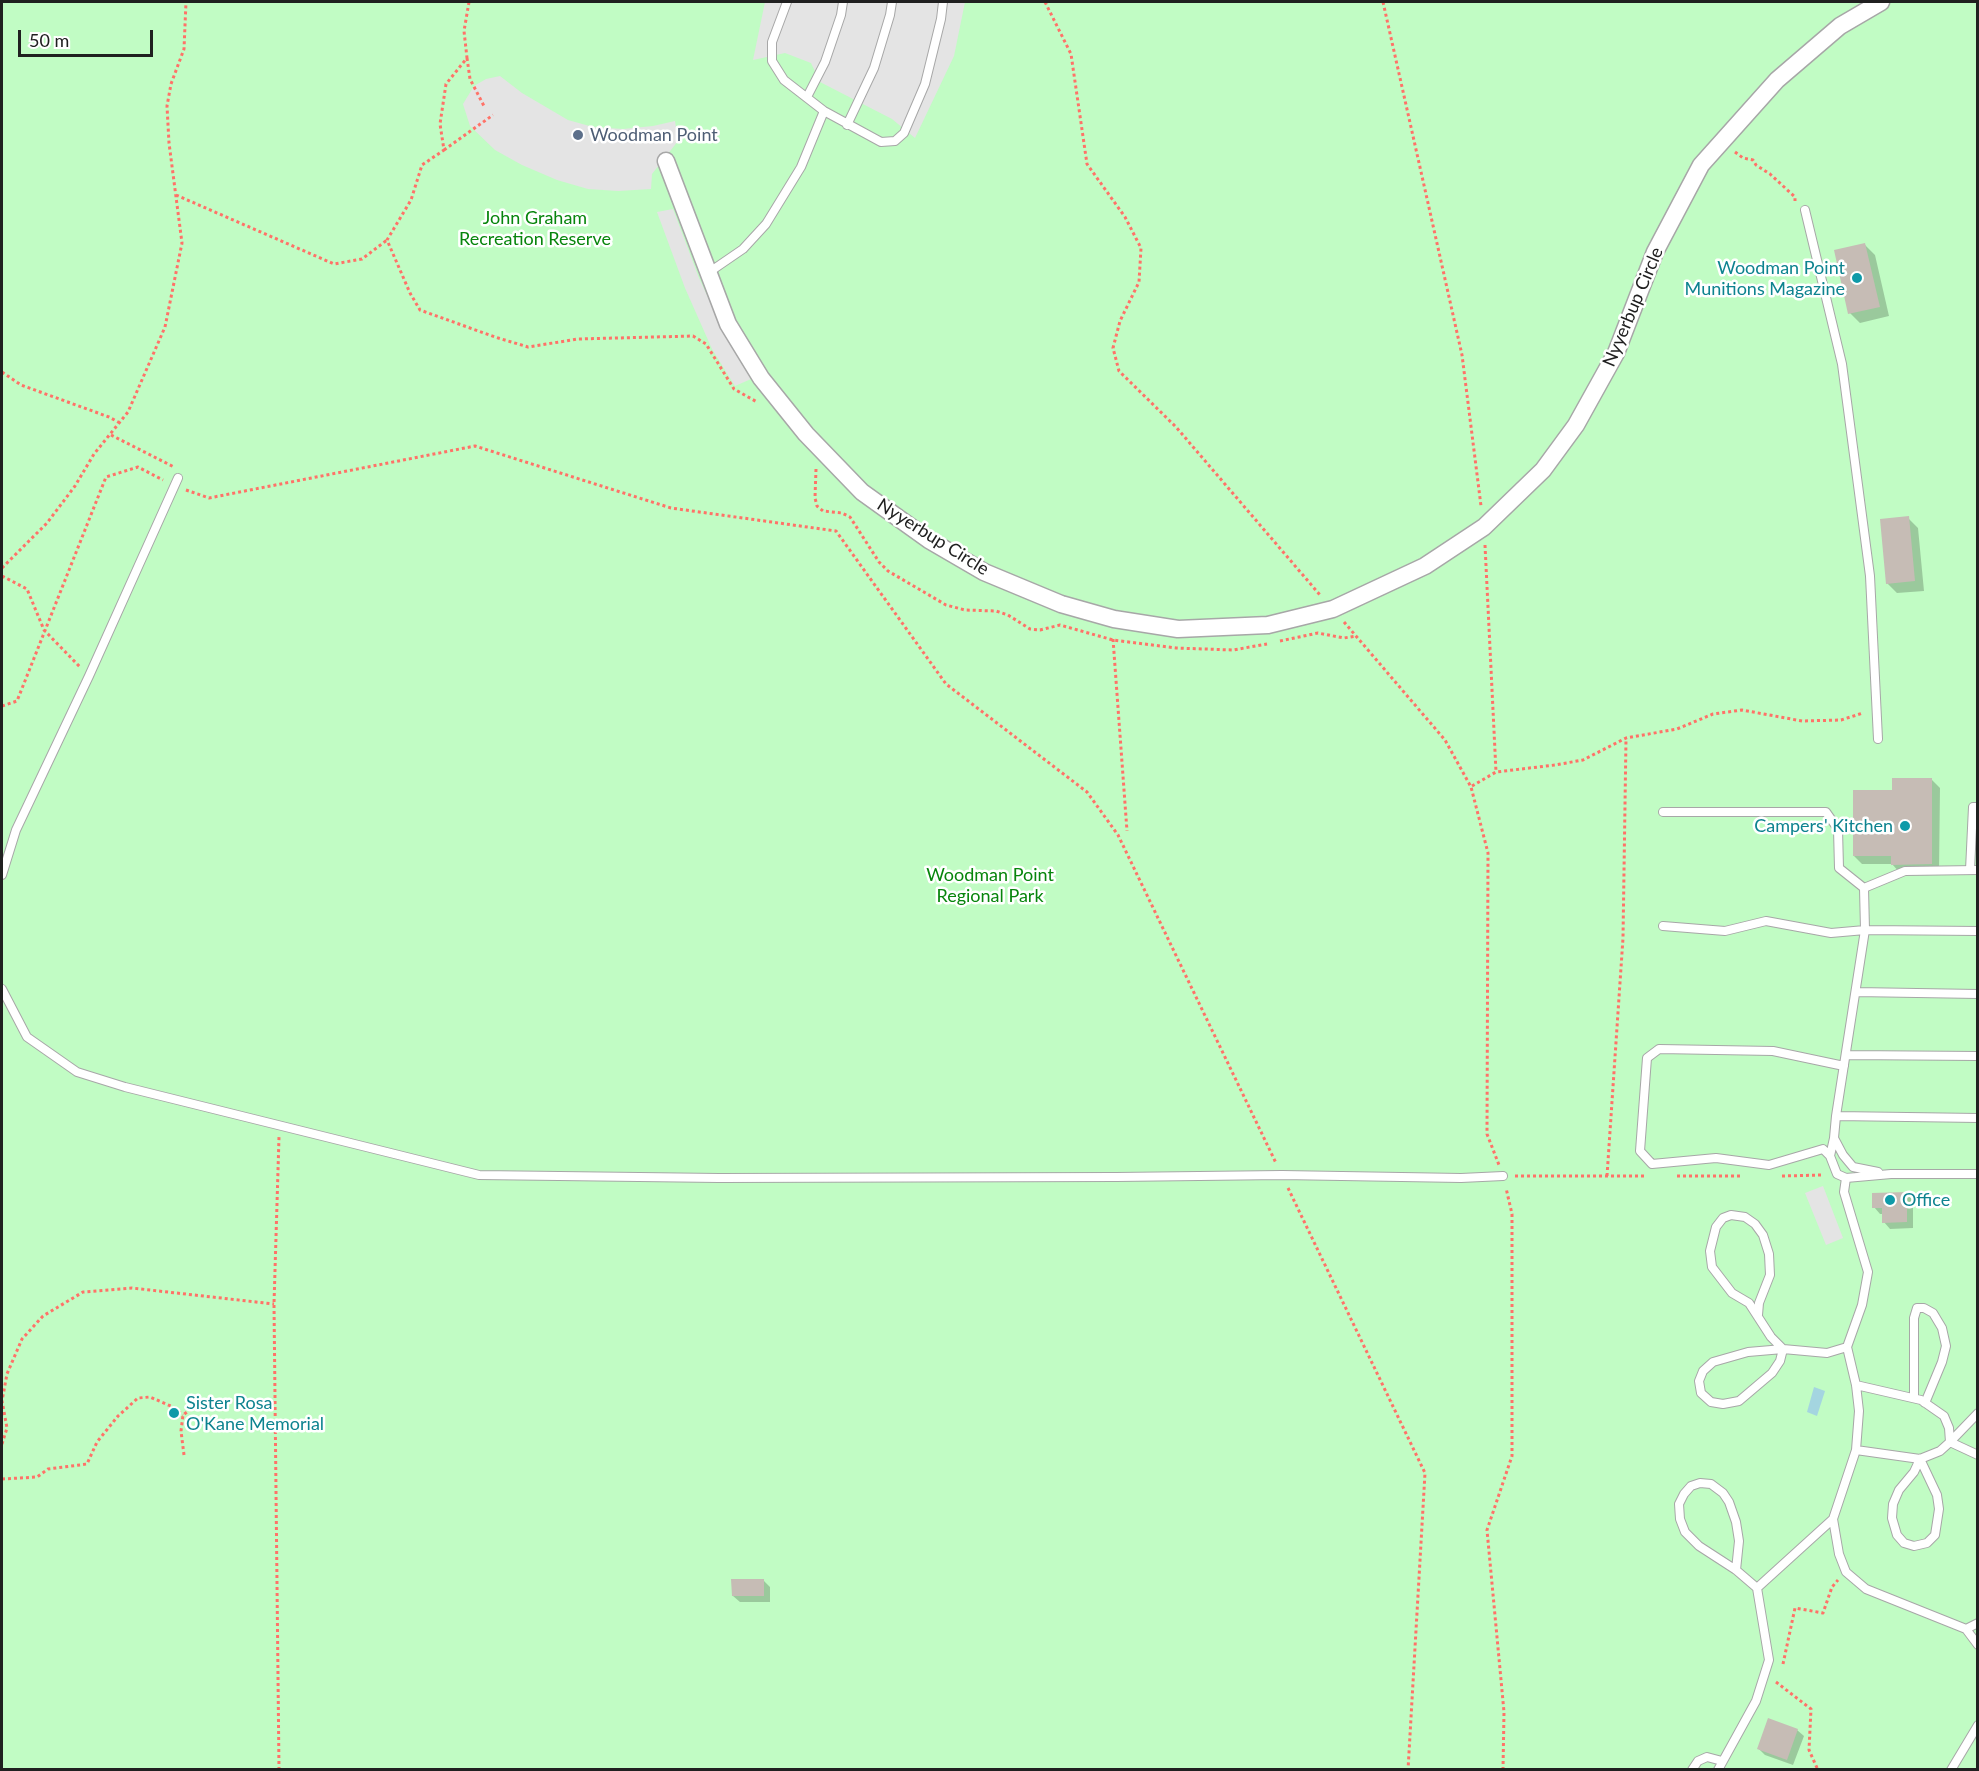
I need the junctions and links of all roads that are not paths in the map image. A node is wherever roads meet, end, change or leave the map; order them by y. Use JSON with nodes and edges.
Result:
{"nodes":[{"id":1,"x":787,"y":2,"type":"edge"},
{"id":2,"x":843,"y":2,"type":"edge"},
{"id":3,"x":892,"y":2,"type":"edge"},
{"id":4,"x":942,"y":2,"type":"edge"},
{"id":5,"x":1881,"y":2,"type":"edge"},
{"id":6,"x":807,"y":97,"type":"junction"},
{"id":7,"x":824,"y":111,"type":"junction"},
{"id":8,"x":847,"y":125,"type":"junction"},
{"id":9,"x":666,"y":161,"type":"dead end"},
{"id":10,"x":1805,"y":210,"type":"road end"},
{"id":11,"x":707,"y":273,"type":"junction"},
{"id":12,"x":176,"y":481,"type":"road end"},
{"id":13,"x":1878,"y":739,"type":"dead end"},
{"id":14,"x":1977,"y":807,"type":"edge"},
{"id":15,"x":1663,"y":812,"type":"dead end"},
{"id":16,"x":1974,"y":870,"type":"edge"},
{"id":17,"x":2,"y":875,"type":"edge"},
{"id":18,"x":1864,"y":888,"type":"junction"},
{"id":19,"x":1663,"y":926,"type":"dead end"},
{"id":20,"x":1865,"y":930,"type":"junction"},
{"id":21,"x":1977,"y":931,"type":"edge"},
{"id":22,"x":2,"y":989,"type":"edge"},
{"id":23,"x":1856,"y":992,"type":"junction"},
{"id":24,"x":1977,"y":994,"type":"edge"},
{"id":25,"x":1846,"y":1055,"type":"junction"},
{"id":26,"x":1977,"y":1056,"type":"edge"},
{"id":27,"x":1844,"y":1066,"type":"junction"},
{"id":28,"x":1836,"y":1116,"type":"junction"},
{"id":29,"x":1977,"y":1118,"type":"edge"},
{"id":30,"x":1834,"y":1138,"type":"junction"},
{"id":31,"x":1822,"y":1149,"type":"junction"},
{"id":32,"x":1830,"y":1156,"type":"junction"},
{"id":33,"x":1891,"y":1174,"type":"junction"},
{"id":34,"x":1977,"y":1174,"type":"edge"},
{"id":35,"x":1503,"y":1176,"type":"road end"},
{"id":36,"x":1846,"y":1178,"type":"junction"},
{"id":37,"x":1758,"y":1316,"type":"junction"},
{"id":38,"x":1846,"y":1347,"type":"junction"},
{"id":39,"x":1783,"y":1349,"type":"junction"},
{"id":40,"x":1856,"y":1386,"type":"junction"},
{"id":41,"x":1914,"y":1398,"type":"junction"},
{"id":42,"x":1925,"y":1403,"type":"junction"},
{"id":43,"x":1977,"y":1413,"type":"edge"},
{"id":44,"x":1950,"y":1442,"type":"junction"},
{"id":45,"x":1856,"y":1450,"type":"junction"},
{"id":46,"x":1977,"y":1455,"type":"edge"},
{"id":47,"x":1920,"y":1458,"type":"junction"},
{"id":48,"x":1833,"y":1519,"type":"junction"},
{"id":49,"x":1736,"y":1570,"type":"junction"},
{"id":50,"x":1756,"y":1588,"type":"junction"},
{"id":51,"x":1977,"y":1623,"type":"edge"},
{"id":52,"x":1966,"y":1629,"type":"junction"},
{"id":53,"x":1977,"y":1645,"type":"edge"},
{"id":54,"x":1977,"y":1725,"type":"edge"},
{"id":55,"x":1722,"y":1761,"type":"junction"},
{"id":56,"x":1692,"y":1770,"type":"edge"},
{"id":57,"x":1718,"y":1770,"type":"edge"},
{"id":58,"x":1950,"y":1770,"type":"edge"}],
"edges":[{"from":1,"to":6,"type":"lane"},
{"from":2,"to":6,"type":"lane"},
{"from":3,"to":8,"type":"lane"},
{"from":4,"to":8,"type":"lane"},
{"from":5,"to":11,"type":"street","name":"Nyyerbup Circle"},
{"from":6,"to":7,"type":"lane"},
{"from":7,"to":8,"type":"lane"},
{"from":7,"to":11,"type":"lane"},
{"from":9,"to":11,"type":"street","name":"Nyyerbup Circle"},
{"from":10,"to":13,"type":"lane"},
{"from":12,"to":17,"type":"lane"},
{"from":14,"to":16,"type":"lane"},
{"from":15,"to":18,"type":"lane"},
{"from":16,"to":18,"type":"lane"},
{"from":18,"to":20,"type":"lane"},
{"from":19,"to":20,"type":"lane"},
{"from":20,"to":21,"type":"lane"},
{"from":20,"to":23,"type":"lane"},
{"from":22,"to":35,"type":"lane"},
{"from":23,"to":24,"type":"lane"},
{"from":23,"to":25,"type":"lane"},
{"from":25,"to":26,"type":"lane"},
{"from":25,"to":27,"type":"lane"},
{"from":27,"to":28,"type":"lane"},
{"from":27,"to":31,"type":"lane"},
{"from":28,"to":29,"type":"lane"},
{"from":28,"to":30,"type":"lane"},
{"from":30,"to":31,"type":"lane"},
{"from":30,"to":32,"type":"lane"},
{"from":30,"to":33,"type":"lane"},
{"from":31,"to":32,"type":"lane"},
{"from":32,"to":36,"type":"lane"},
{"from":33,"to":34,"type":"lane"},
{"from":33,"to":36,"type":"lane"},
{"from":36,"to":38,"type":"lane"},
{"from":37,"to":37,"type":"lane"},
{"from":37,"to":39,"type":"lane"},
{"from":38,"to":39,"type":"lane"},
{"from":38,"to":40,"type":"lane"},
{"from":39,"to":39,"type":"lane"},
{"from":40,"to":41,"type":"lane"},
{"from":40,"to":45,"type":"lane"},
{"from":41,"to":42,"type":"lane"},
{"from":41,"to":42,"type":"lane"},
{"from":42,"to":44,"type":"lane"},
{"from":43,"to":44,"type":"lane"},
{"from":44,"to":46,"type":"lane"},
{"from":44,"to":47,"type":"lane"},
{"from":45,"to":47,"type":"lane"},
{"from":45,"to":48,"type":"lane"},
{"from":47,"to":47,"type":"lane"},
{"from":48,"to":50,"type":"lane"},
{"from":48,"to":52,"type":"lane"},
{"from":49,"to":49,"type":"lane"},
{"from":49,"to":50,"type":"lane"},
{"from":50,"to":55,"type":"lane"},
{"from":51,"to":52,"type":"lane"},
{"from":52,"to":53,"type":"lane"},
{"from":54,"to":58,"type":"lane"},
{"from":55,"to":56,"type":"lane"},
{"from":55,"to":57,"type":"lane"}]}
